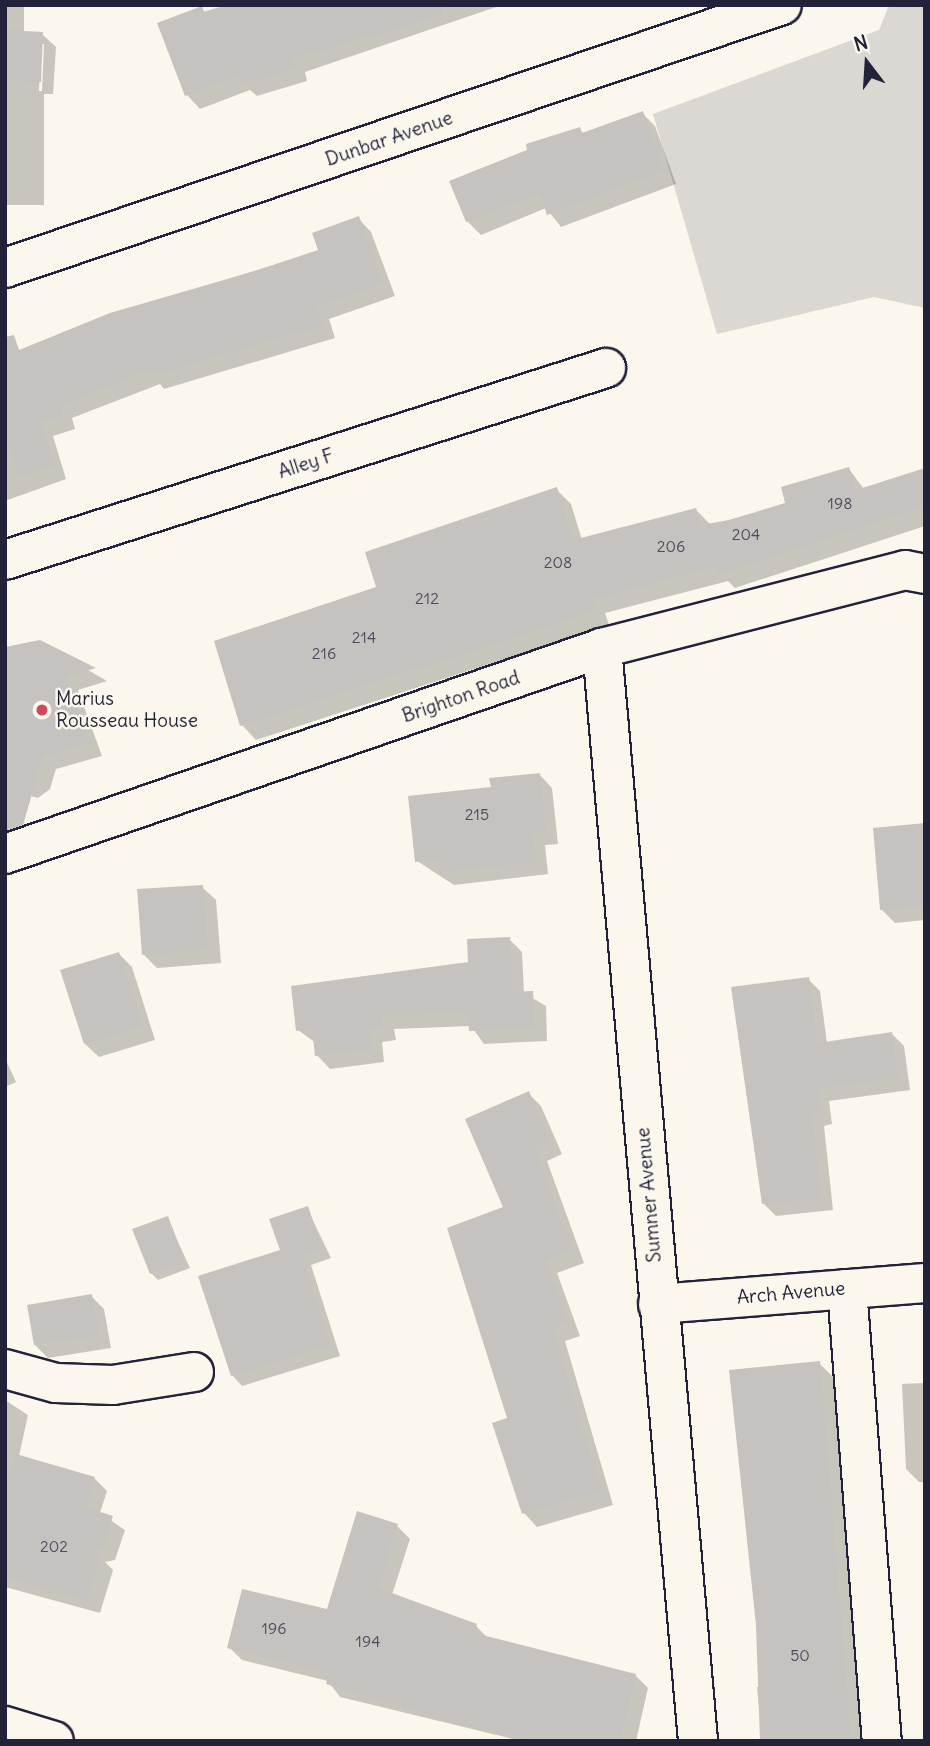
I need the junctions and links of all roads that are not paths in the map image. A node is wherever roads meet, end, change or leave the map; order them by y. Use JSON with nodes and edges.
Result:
{"nodes":[{"id":1,"x":777,"y":7,"type":"edge"},
{"id":2,"x":5,"y":268,"type":"edge"},
{"id":3,"x":606,"y":368,"type":"dead end"},
{"id":4,"x":5,"y":560,"type":"edge"},
{"id":5,"x":925,"y":574,"type":"edge"},
{"id":6,"x":602,"y":648,"type":"junction"},
{"id":7,"x":5,"y":854,"type":"edge"},
{"id":8,"x":925,"y":1283,"type":"edge"},
{"id":9,"x":847,"y":1289,"type":"junction"},
{"id":10,"x":658,"y":1304,"type":"junction"},
{"id":11,"x":5,"y":1369,"type":"edge"},
{"id":12,"x":194,"y":1372,"type":"dead end"},
{"id":13,"x":5,"y":1726,"type":"edge"},
{"id":14,"x":54,"y":1741,"type":"edge"},
{"id":15,"x":698,"y":1741,"type":"edge"},
{"id":16,"x":882,"y":1741,"type":"edge"}],
"edges":[{"from":1,"to":2,"type":"street","name":"Dunbar Avenue"},
{"from":3,"to":4,"type":"street","name":"Alley F"},
{"from":5,"to":6,"type":"street","name":"Brighton Road"},
{"from":6,"to":7,"type":"street","name":"Brighton Road"},
{"from":6,"to":10,"type":"street","name":"Sumner Avenue"},
{"from":8,"to":9,"type":"street","name":"Arch Avenue"},
{"from":9,"to":10,"type":"street","name":"Arch Avenue"},
{"from":9,"to":16,"type":"street"},
{"from":10,"to":15,"type":"street","name":"Sumner Avenue"},
{"from":11,"to":12,"type":"street"},
{"from":13,"to":14,"type":"street"}]}
